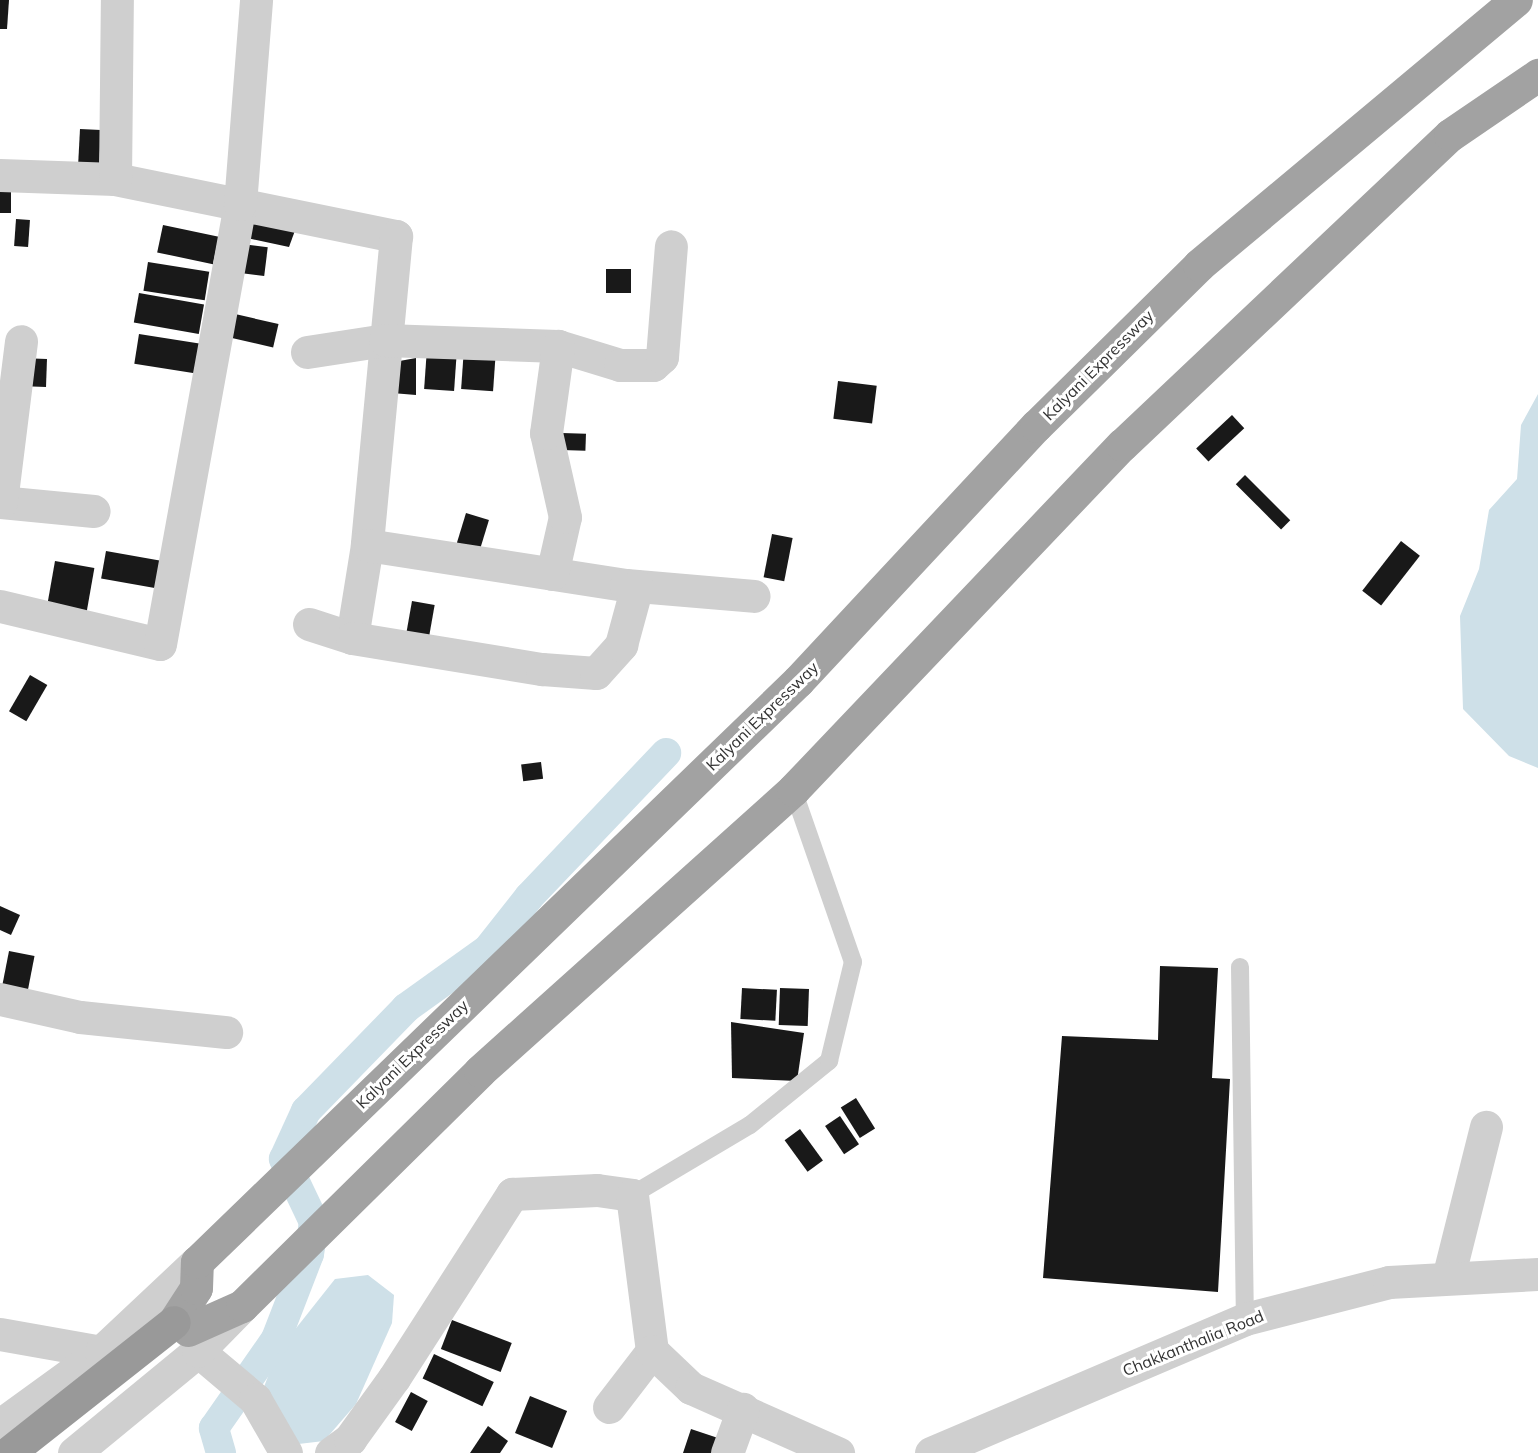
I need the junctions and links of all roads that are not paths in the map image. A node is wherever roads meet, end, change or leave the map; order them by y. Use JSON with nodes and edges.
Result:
{"nodes":[{"id":1,"x":117,"y":0,"type":"edge"},
{"id":2,"x":256,"y":0,"type":"edge"},
{"id":3,"x":1516,"y":0,"type":"edge"},
{"id":4,"x":1538,"y":75,"type":"edge"},
{"id":5,"x":0,"y":176,"type":"edge"},
{"id":6,"x":115,"y":179,"type":"junction"},
{"id":7,"x":240,"y":204,"type":"junction"},
{"id":8,"x":671,"y":246,"type":"dead end"},
{"id":9,"x":385,"y":339,"type":"junction"},
{"id":10,"x":21,"y":341,"type":"dead end"},
{"id":11,"x":558,"y":346,"type":"junction"},
{"id":12,"x":307,"y":352,"type":"dead end"},
{"id":13,"x":1,"y":502,"type":"edge"},
{"id":14,"x":94,"y":511,"type":"dead end"},
{"id":15,"x":367,"y":545,"type":"junction"},
{"id":16,"x":552,"y":574,"type":"junction"},
{"id":17,"x":637,"y":586,"type":"junction"},
{"id":18,"x":754,"y":596,"type":"dead end"},
{"id":19,"x":0,"y":606,"type":"edge"},
{"id":20,"x":309,"y":624,"type":"dead end"},
{"id":21,"x":352,"y":638,"type":"junction"},
{"id":22,"x":793,"y":790,"type":"junction"},
{"id":23,"x":1240,"y":967,"type":"dead end"},
{"id":24,"x":0,"y":999,"type":"edge"},
{"id":25,"x":226,"y":1032,"type":"dead end"},
{"id":26,"x":1486,"y":1126,"type":"dead end"},
{"id":27,"x":632,"y":1195,"type":"junction"},
{"id":28,"x":197,"y":1262,"type":"junction"},
{"id":29,"x":1538,"y":1274,"type":"edge"},
{"id":30,"x":1448,"y":1278,"type":"junction"},
{"id":31,"x":1245,"y":1319,"type":"junction"},
{"id":32,"x":0,"y":1334,"type":"edge"},
{"id":33,"x":187,"y":1334,"type":"junction"},
{"id":34,"x":652,"y":1351,"type":"junction"},
{"id":35,"x":101,"y":1352,"type":"junction"},
{"id":36,"x":609,"y":1407,"type":"dead end"},
{"id":37,"x":743,"y":1409,"type":"junction"},
{"id":38,"x":0,"y":1425,"type":"edge"},
{"id":39,"x":8,"y":1453,"type":"edge"},
{"id":40,"x":33,"y":1453,"type":"edge"},
{"id":41,"x":74,"y":1453,"type":"edge"},
{"id":42,"x":286,"y":1453,"type":"edge"},
{"id":43,"x":331,"y":1453,"type":"edge"},
{"id":44,"x":727,"y":1453,"type":"edge"},
{"id":45,"x":838,"y":1453,"type":"edge"},
{"id":46,"x":931,"y":1453,"type":"edge"}],
"edges":[{"from":1,"to":6,"type":"street"},
{"from":2,"to":7,"type":"street"},
{"from":3,"to":28,"type":"highway","name":"Kalyani Expressway"},
{"from":4,"to":22,"type":"highway"},
{"from":5,"to":6,"type":"street"},
{"from":6,"to":7,"type":"street"},
{"from":7,"to":9,"type":"street"},
{"from":7,"to":19,"type":"street"},
{"from":8,"to":11,"type":"street"},
{"from":9,"to":11,"type":"street"},
{"from":9,"to":12,"type":"street"},
{"from":9,"to":15,"type":"street"},
{"from":10,"to":13,"type":"street"},
{"from":11,"to":16,"type":"street"},
{"from":13,"to":14,"type":"street"},
{"from":15,"to":16,"type":"street"},
{"from":15,"to":21,"type":"street"},
{"from":16,"to":17,"type":"street"},
{"from":17,"to":18,"type":"street"},
{"from":17,"to":21,"type":"street"},
{"from":20,"to":21,"type":"street"},
{"from":22,"to":27,"type":"lane"},
{"from":22,"to":33,"type":"highway"},
{"from":23,"to":31,"type":"lane"},
{"from":24,"to":25,"type":"street"},
{"from":26,"to":30,"type":"street"},
{"from":27,"to":34,"type":"street"},
{"from":27,"to":43,"type":"street"},
{"from":28,"to":33,"type":"highway"},
{"from":28,"to":35,"type":"street","name":"Kalyani Expressway"},
{"from":29,"to":30,"type":"street","name":"Chakkanthalia Road"},
{"from":30,"to":31,"type":"street","name":"Chakkanthalia Road"},
{"from":31,"to":46,"type":"street","name":"Chakkanthalia Road"},
{"from":32,"to":35,"type":"street"},
{"from":33,"to":39,"type":"highway"},
{"from":33,"to":40,"type":"highway"},
{"from":33,"to":41,"type":"street"},
{"from":33,"to":42,"type":"street"},
{"from":34,"to":36,"type":"street"},
{"from":34,"to":37,"type":"street"},
{"from":35,"to":38,"type":"street","name":"Kalyani Expressway"},
{"from":37,"to":44,"type":"street"},
{"from":37,"to":45,"type":"street"}]}
